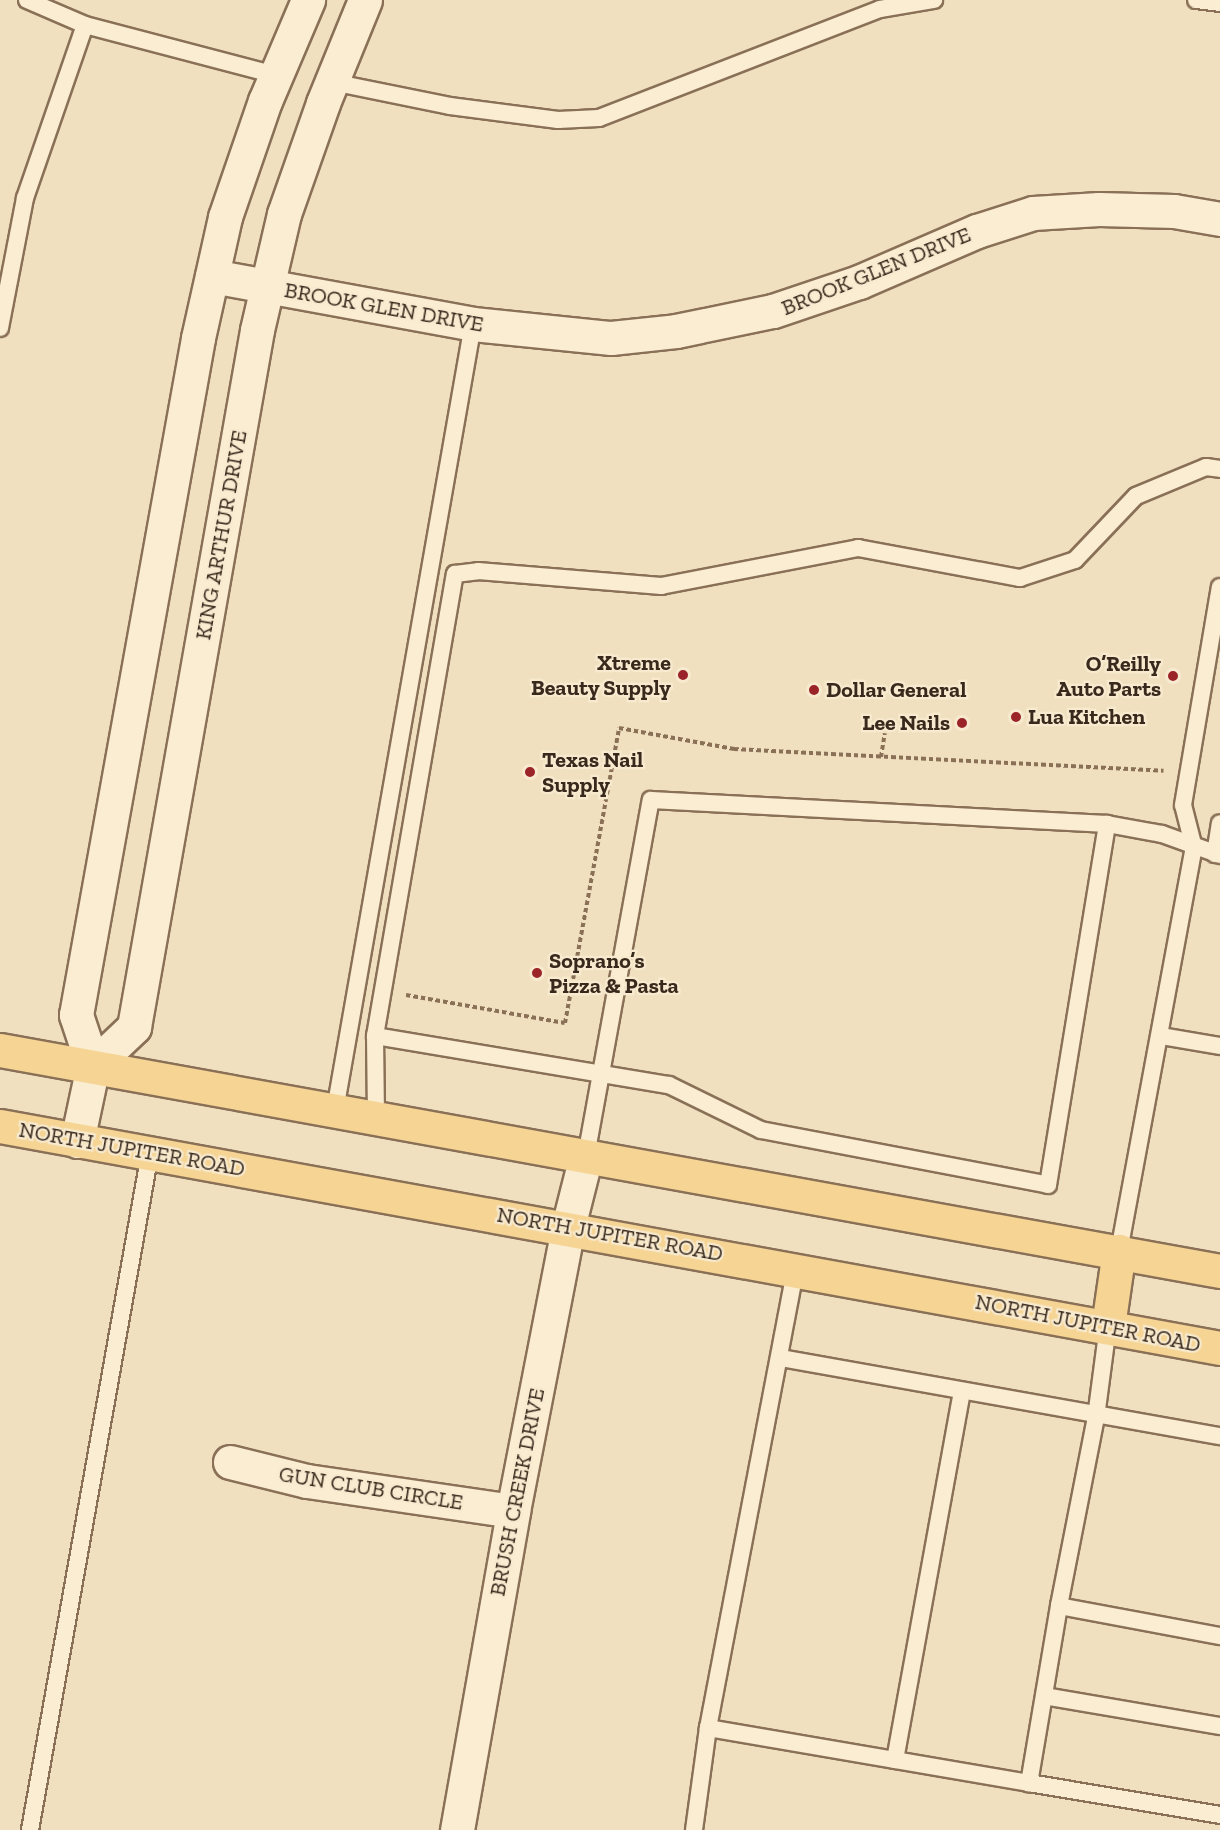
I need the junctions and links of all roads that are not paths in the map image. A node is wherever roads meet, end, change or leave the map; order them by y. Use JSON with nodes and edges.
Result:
{"nodes":[{"id":1,"x":27,"y":0,"type":"edge"},
{"id":2,"x":308,"y":0,"type":"edge"},
{"id":3,"x":365,"y":0,"type":"edge"},
{"id":4,"x":934,"y":0,"type":"edge"},
{"id":5,"x":1196,"y":0,"type":"edge"},
{"id":6,"x":1220,"y":3,"type":"edge"},
{"id":7,"x":86,"y":25,"type":"junction"},
{"id":8,"x":276,"y":75,"type":"junction"},
{"id":9,"x":332,"y":82,"type":"junction"},
{"id":10,"x":1220,"y":219,"type":"edge"},
{"id":11,"x":212,"y":276,"type":"junction"},
{"id":12,"x":267,"y":287,"type":"junction"},
{"id":13,"x":473,"y":324,"type":"junction"},
{"id":14,"x":0,"y":328,"type":"edge"},
{"id":15,"x":1220,"y":469,"type":"edge"},
{"id":16,"x":1220,"y":587,"type":"edge"},
{"id":17,"x":1217,"y":615,"type":"edge"},
{"id":18,"x":1107,"y":824,"type":"junction"},
{"id":19,"x":1220,"y":824,"type":"edge"},
{"id":20,"x":1194,"y":848,"type":"junction"},
{"id":21,"x":1218,"y":855,"type":"edge"},
{"id":22,"x":375,"y":1036,"type":"junction"},
{"id":23,"x":1161,"y":1036,"type":"junction"},
{"id":24,"x":1220,"y":1046,"type":"edge"},
{"id":25,"x":0,"y":1050,"type":"edge"},
{"id":26,"x":93,"y":1066,"type":"junction"},
{"id":27,"x":602,"y":1075,"type":"junction"},
{"id":28,"x":335,"y":1110,"type":"junction"},
{"id":29,"x":376,"y":1117,"type":"junction"},
{"id":30,"x":0,"y":1126,"type":"edge"},
{"id":31,"x":77,"y":1142,"type":"junction"},
{"id":32,"x":150,"y":1153,"type":"junction"},
{"id":33,"x":586,"y":1156,"type":"junction"},
{"id":34,"x":568,"y":1227,"type":"junction"},
{"id":35,"x":1119,"y":1251,"type":"junction"},
{"id":36,"x":796,"y":1268,"type":"junction"},
{"id":37,"x":1220,"y":1271,"type":"edge"},
{"id":38,"x":1108,"y":1326,"type":"junction"},
{"id":39,"x":1220,"y":1348,"type":"edge"},
{"id":40,"x":782,"y":1358,"type":"junction"},
{"id":41,"x":962,"y":1392,"type":"junction"},
{"id":42,"x":1096,"y":1417,"type":"junction"},
{"id":43,"x":1220,"y":1436,"type":"edge"},
{"id":44,"x":230,"y":1462,"type":"dead end"},
{"id":45,"x":513,"y":1511,"type":"junction"},
{"id":46,"x":1059,"y":1606,"type":"junction"},
{"id":47,"x":1220,"y":1636,"type":"edge"},
{"id":48,"x":1044,"y":1696,"type":"junction"},
{"id":49,"x":1220,"y":1726,"type":"edge"},
{"id":50,"x":708,"y":1728,"type":"junction"},
{"id":51,"x":895,"y":1760,"type":"junction"},
{"id":52,"x":1029,"y":1784,"type":"junction"},
{"id":53,"x":1220,"y":1815,"type":"edge"},
{"id":54,"x":30,"y":1830,"type":"edge"},
{"id":55,"x":457,"y":1830,"type":"edge"},
{"id":56,"x":694,"y":1830,"type":"edge"}],
"edges":[{"from":1,"to":7,"type":"lane"},
{"from":2,"to":8,"type":"street"},
{"from":3,"to":9,"type":"street","name":"KING ARTHUR DRIVE"},
{"from":4,"to":9,"type":"lane"},
{"from":5,"to":6,"type":"lane"},
{"from":7,"to":8,"type":"lane"},
{"from":7,"to":14,"type":"lane"},
{"from":8,"to":11,"type":"street"},
{"from":9,"to":12,"type":"street","name":"KING ARTHUR DRIVE"},
{"from":10,"to":13,"type":"street","name":"BROOK GLEN DRIVE"},
{"from":11,"to":12,"type":"street","name":"BROOK GLEN DRIVE"},
{"from":11,"to":26,"type":"street"},
{"from":12,"to":13,"type":"street","name":"BROOK GLEN DRIVE"},
{"from":12,"to":26,"type":"street","name":"KING ARTHUR DRIVE"},
{"from":13,"to":28,"type":"lane"},
{"from":15,"to":22,"type":"lane"},
{"from":16,"to":17,"type":"lane"},
{"from":17,"to":20,"type":"lane"},
{"from":18,"to":20,"type":"lane"},
{"from":18,"to":27,"type":"lane"},
{"from":18,"to":27,"type":"lane"},
{"from":19,"to":21,"type":"lane"},
{"from":20,"to":21,"type":"lane"},
{"from":20,"to":23,"type":"lane"},
{"from":22,"to":27,"type":"lane"},
{"from":22,"to":29,"type":"lane"},
{"from":23,"to":24,"type":"lane"},
{"from":23,"to":35,"type":"lane"},
{"from":25,"to":26,"type":"main road"},
{"from":26,"to":28,"type":"main road"},
{"from":26,"to":31,"type":"street"},
{"from":27,"to":33,"type":"lane"},
{"from":28,"to":29,"type":"main road"},
{"from":29,"to":33,"type":"main road"},
{"from":30,"to":31,"type":"main road","name":"NORTH JUPITER ROAD"},
{"from":31,"to":32,"type":"main road","name":"NORTH JUPITER ROAD"},
{"from":32,"to":34,"type":"main road","name":"NORTH JUPITER ROAD"},
{"from":32,"to":54,"type":"lane"},
{"from":33,"to":34,"type":"street","name":"BRUSH CREEK DRIVE"},
{"from":33,"to":35,"type":"main road"},
{"from":34,"to":36,"type":"main road","name":"NORTH JUPITER ROAD"},
{"from":34,"to":45,"type":"street","name":"BRUSH CREEK DRIVE"},
{"from":35,"to":37,"type":"main road"},
{"from":35,"to":38,"type":"main road"},
{"from":36,"to":38,"type":"main road","name":"NORTH JUPITER ROAD"},
{"from":36,"to":40,"type":"lane"},
{"from":38,"to":39,"type":"main road","name":"NORTH JUPITER ROAD"},
{"from":38,"to":42,"type":"lane"},
{"from":40,"to":41,"type":"lane"},
{"from":40,"to":50,"type":"lane"},
{"from":41,"to":42,"type":"lane"},
{"from":41,"to":51,"type":"lane"},
{"from":42,"to":43,"type":"lane"},
{"from":42,"to":46,"type":"lane"},
{"from":44,"to":45,"type":"street","name":"GUN CLUB CIRCLE"},
{"from":45,"to":55,"type":"street","name":"BRUSH CREEK DRIVE"},
{"from":46,"to":47,"type":"lane"},
{"from":46,"to":48,"type":"lane"},
{"from":48,"to":49,"type":"lane"},
{"from":48,"to":52,"type":"lane"},
{"from":50,"to":51,"type":"lane"},
{"from":50,"to":56,"type":"lane"},
{"from":51,"to":52,"type":"lane"},
{"from":52,"to":53,"type":"lane"}]}
